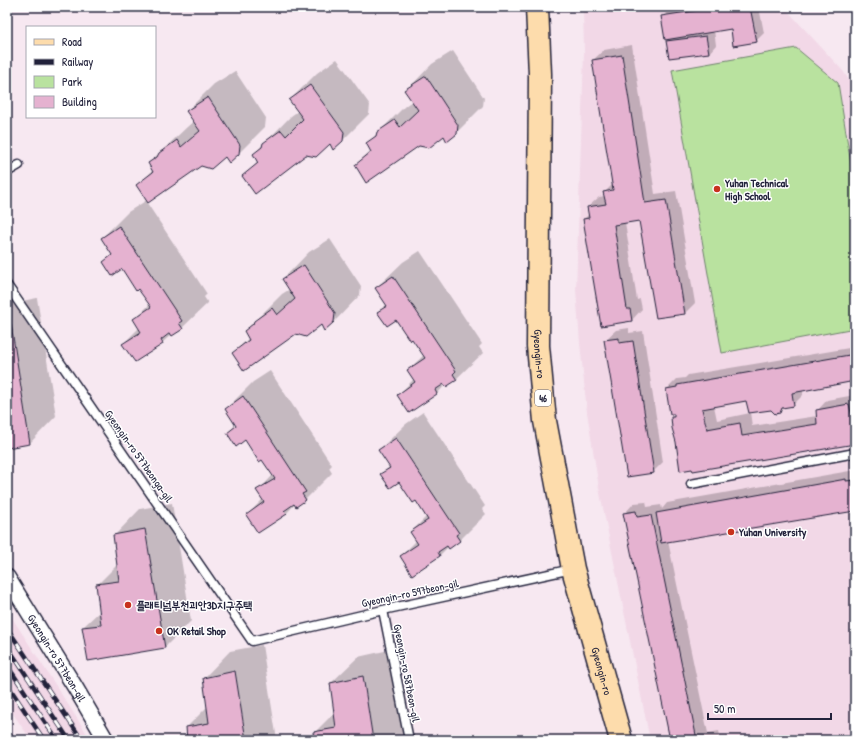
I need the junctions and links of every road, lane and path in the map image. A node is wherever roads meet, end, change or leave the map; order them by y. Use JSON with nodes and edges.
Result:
{"nodes":[{"id":1,"x":537,"y":7,"type":"edge"},
{"id":2,"x":19,"y":165,"type":"dead end"},
{"id":3,"x":7,"y":172,"type":"edge"},
{"id":4,"x":7,"y":285,"type":"edge"},
{"id":5,"x":855,"y":453,"type":"edge"},
{"id":6,"x":691,"y":484,"type":"dead end"},
{"id":7,"x":573,"y":569,"type":"junction"},
{"id":8,"x":7,"y":577,"type":"edge"},
{"id":9,"x":383,"y":610,"type":"junction"},
{"id":10,"x":252,"y":641,"type":"joint"},
{"id":11,"x":106,"y":740,"type":"edge"},
{"id":12,"x":409,"y":740,"type":"edge"},
{"id":13,"x":621,"y":740,"type":"edge"}],
"edges":[{"from":1,"to":7,"type":"main road","name":"Gyeongin-ro","number":"46"},
{"from":2,"to":3,"type":"lane"},
{"from":4,"to":10,"type":"lane","name":"Gyeongin-ro 577beonga-gil"},
{"from":5,"to":6,"type":"lane"},
{"from":7,"to":9,"type":"lane","name":"Gyeongin-ro 597beon-gil"},
{"from":7,"to":13,"type":"main road","name":"Gyeongin-ro","number":"46"},
{"from":8,"to":11,"type":"street","name":"Gyeongin-ro 577beon-gil"},
{"from":9,"to":10,"type":"lane","name":"Gyeongin-ro 597beon-gil"},
{"from":9,"to":12,"type":"lane","name":"Gyeongin-ro 587beon-gil"}]}
